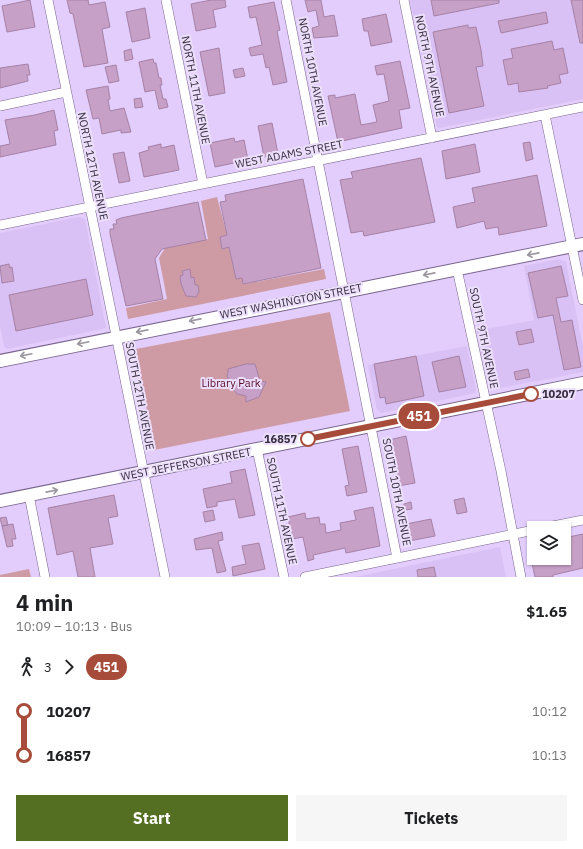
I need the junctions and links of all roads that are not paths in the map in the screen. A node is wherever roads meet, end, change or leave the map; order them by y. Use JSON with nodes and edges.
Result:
{"nodes":[{"id":1,"x":48,"y":0,"type":"edge"},
{"id":2,"x":166,"y":0,"type":"edge"},
{"id":3,"x":286,"y":0,"type":"edge"},
{"id":4,"x":404,"y":0,"type":"edge"},
{"id":5,"x":66,"y":92,"type":"junction"},
{"id":6,"x":0,"y":106,"type":"edge"},
{"id":7,"x":583,"y":107,"type":"edge"},
{"id":8,"x":545,"y":115,"type":"junction"},
{"id":9,"x":432,"y":138,"type":"junction"},
{"id":10,"x":318,"y":161,"type":"junction"},
{"id":11,"x":203,"y":184,"type":"junction"},
{"id":12,"x":90,"y":207,"type":"junction"},
{"id":13,"x":0,"y":225,"type":"edge"},
{"id":14,"x":577,"y":245,"type":"edge"},
{"id":15,"x":457,"y":269,"type":"junction"},
{"id":16,"x":344,"y":291,"type":"junction"},
{"id":17,"x":583,"y":300,"type":"edge"},
{"id":18,"x":116,"y":337,"type":"junction"},
{"id":19,"x":1,"y":358,"type":"edge"},
{"id":20,"x":583,"y":383,"type":"edge"},
{"id":21,"x":486,"y":403,"type":"junction"},
{"id":22,"x":372,"y":426,"type":"junction"},
{"id":23,"x":257,"y":449,"type":"junction"},
{"id":24,"x":143,"y":472,"type":"junction"},
{"id":25,"x":29,"y":495,"type":"junction"},
{"id":26,"x":0,"y":501,"type":"edge"},
{"id":27,"x":583,"y":520,"type":"edge"},
{"id":28,"x":571,"y":522,"type":"edge"},
{"id":29,"x":527,"y":531,"type":"edge"},
{"id":30,"x":513,"y":534,"type":"junction"},
{"id":31,"x":397,"y":558,"type":"junction"},
{"id":32,"x":45,"y":577,"type":"edge"},
{"id":33,"x":165,"y":577,"type":"edge"},
{"id":34,"x":284,"y":577,"type":"edge"},
{"id":35,"x":305,"y":577,"type":"edge"},
{"id":36,"x":521,"y":577,"type":"edge"}],
"edges":[{"from":1,"to":5,"type":"street","name":"NORTH 12TH AVENUE"},
{"from":2,"to":11,"type":"street","name":"NORTH 11TH AVENUE"},
{"from":3,"to":10,"type":"street","name":"NORTH 10TH AVENUE"},
{"from":4,"to":9,"type":"street","name":"NORTH 9TH AVENUE"},
{"from":5,"to":6,"type":"street"},
{"from":5,"to":12,"type":"street","name":"NORTH 12TH AVENUE"},
{"from":7,"to":8,"type":"street","name":"WEST ADAMS STREET"},
{"from":8,"to":9,"type":"street","name":"WEST ADAMS STREET"},
{"from":8,"to":14,"type":"street"},
{"from":9,"to":10,"type":"street","name":"WEST ADAMS STREET"},
{"from":10,"to":11,"type":"street","name":"WEST ADAMS STREET"},
{"from":10,"to":16,"type":"street","name":"NORTH 10TH AVENUE"},
{"from":11,"to":12,"type":"street","name":"WEST ADAMS STREET"},
{"from":12,"to":13,"type":"street","name":"WEST ADAMS STREET"},
{"from":12,"to":18,"type":"street","name":"NORTH 12TH AVENUE"},
{"from":14,"to":15,"type":"main road","name":"WEST WASHINGTON STREET","one_way":true},
{"from":14,"to":17,"type":"street"},
{"from":15,"to":16,"type":"main road","name":"WEST WASHINGTON STREET","one_way":true},
{"from":15,"to":21,"type":"street","name":"SOUTH 9TH AVENUE"},
{"from":16,"to":18,"type":"main road","name":"WEST WASHINGTON STREET","one_way":true},
{"from":16,"to":22,"type":"street","name":"SOUTH 10TH AVENUE"},
{"from":18,"to":19,"type":"main road","name":"WEST WASHINGTON STREET","one_way":true},
{"from":18,"to":24,"type":"street","name":"SOUTH 12TH AVENUE"},
{"from":20,"to":21,"type":"main road","name":"WEST JEFFERSON STREET"},
{"from":21,"to":22,"type":"main road","name":"WEST JEFFERSON STREET"},
{"from":21,"to":30,"type":"street","name":"SOUTH 9TH AVENUE"},
{"from":22,"to":23,"type":"main road","name":"WEST JEFFERSON STREET"},
{"from":22,"to":31,"type":"street","name":"SOUTH 10TH AVENUE"},
{"from":23,"to":24,"type":"main road","name":"WEST JEFFERSON STREET"},
{"from":23,"to":34,"type":"street","name":"SOUTH 11TH AVENUE"},
{"from":25,"to":24,"type":"main road","name":"WEST JEFFERSON STREET","one_way":true},
{"from":24,"to":33,"type":"street","name":"SOUTH 12TH AVENUE"},
{"from":25,"to":26,"type":"main road","name":"WEST JEFFERSON STREET"},
{"from":25,"to":32,"type":"street"},
{"from":27,"to":28,"type":"street"},
{"from":29,"to":30,"type":"street"},
{"from":30,"to":31,"type":"street"},
{"from":30,"to":36,"type":"street","name":"SOUTH 9TH AVENUE"},
{"from":31,"to":35,"type":"street"}]}
